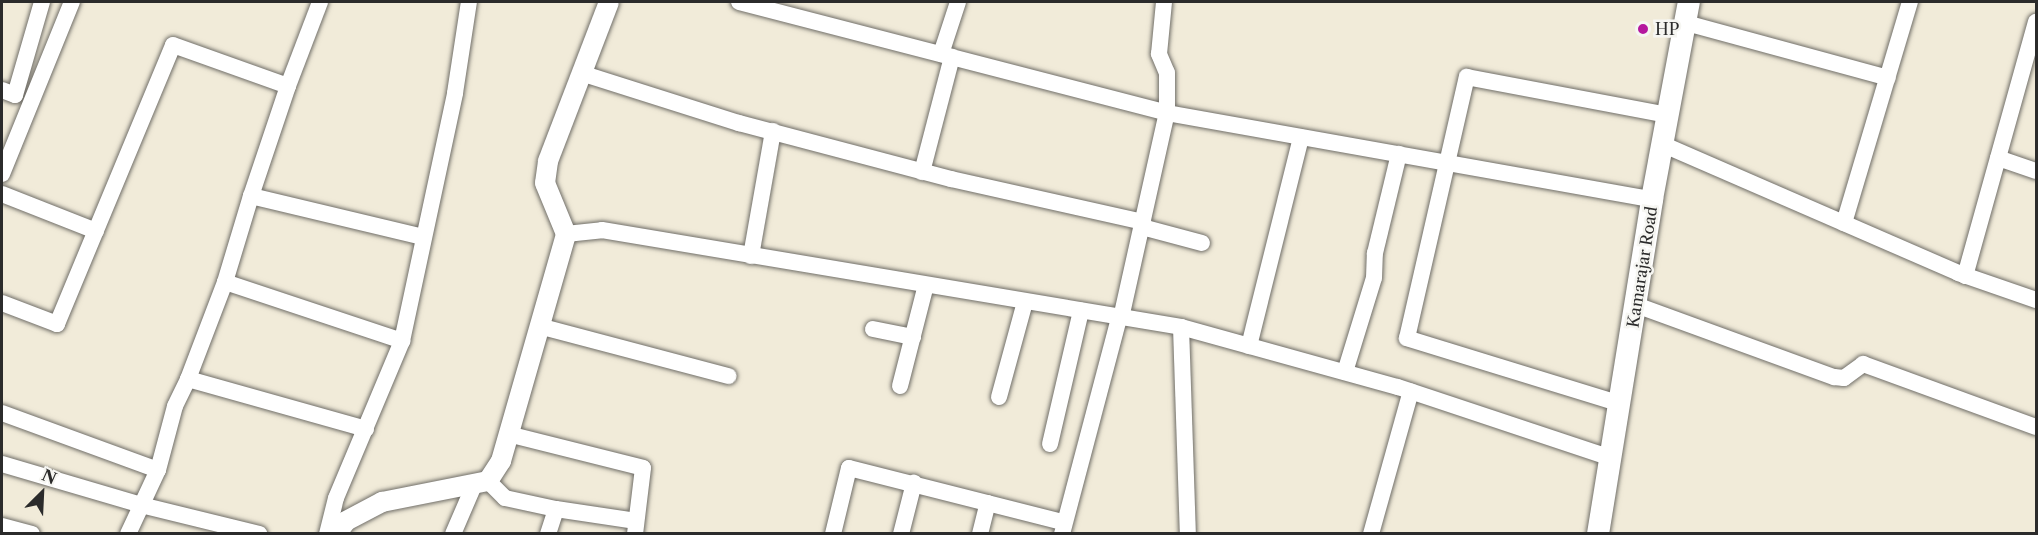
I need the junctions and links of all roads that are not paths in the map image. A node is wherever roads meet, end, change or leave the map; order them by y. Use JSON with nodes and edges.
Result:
{"nodes":[{"id":1,"x":42,"y":2,"type":"edge"},
{"id":2,"x":72,"y":2,"type":"edge"},
{"id":3,"x":320,"y":2,"type":"edge"},
{"id":4,"x":469,"y":2,"type":"edge"},
{"id":5,"x":609,"y":2,"type":"edge"},
{"id":6,"x":739,"y":2,"type":"edge"},
{"id":7,"x":958,"y":2,"type":"edge"},
{"id":8,"x":1164,"y":2,"type":"edge"},
{"id":9,"x":1910,"y":2,"type":"edge"},
{"id":10,"x":1688,"y":12,"type":"edge"},
{"id":11,"x":2037,"y":22,"type":"edge"},
{"id":12,"x":2032,"y":53,"type":"edge"},
{"id":13,"x":946,"y":56,"type":"junction"},
{"id":14,"x":581,"y":73,"type":"junction"},
{"id":15,"x":1888,"y":78,"type":"junction"},
{"id":16,"x":288,"y":86,"type":"junction"},
{"id":17,"x":2,"y":90,"type":"edge"},
{"id":18,"x":1167,"y":113,"type":"junction"},
{"id":19,"x":1668,"y":115,"type":"junction"},
{"id":20,"x":773,"y":131,"type":"junction"},
{"id":21,"x":1301,"y":137,"type":"junction"},
{"id":22,"x":1662,"y":144,"type":"junction"},
{"id":23,"x":1399,"y":154,"type":"junction"},
{"id":24,"x":4,"y":156,"type":"edge"},
{"id":25,"x":1998,"y":158,"type":"junction"},
{"id":26,"x":1446,"y":162,"type":"junction"},
{"id":27,"x":922,"y":171,"type":"junction"},
{"id":28,"x":2037,"y":171,"type":"edge"},
{"id":29,"x":2,"y":174,"type":"edge"},
{"id":30,"x":2,"y":194,"type":"edge"},
{"id":31,"x":251,"y":196,"type":"junction"},
{"id":32,"x":1652,"y":199,"type":"junction"},
{"id":33,"x":1844,"y":223,"type":"junction"},
{"id":34,"x":1142,"y":224,"type":"junction"},
{"id":35,"x":96,"y":231,"type":"junction"},
{"id":36,"x":566,"y":234,"type":"junction"},
{"id":37,"x":423,"y":237,"type":"junction"},
{"id":38,"x":1202,"y":243,"type":"dead end"},
{"id":39,"x":751,"y":256,"type":"junction"},
{"id":40,"x":1965,"y":276,"type":"junction"},
{"id":41,"x":225,"y":282,"type":"junction"},
{"id":42,"x":926,"y":285,"type":"junction"},
{"id":43,"x":2037,"y":300,"type":"edge"},
{"id":44,"x":1025,"y":302,"type":"junction"},
{"id":45,"x":2,"y":303,"type":"edge"},
{"id":46,"x":1636,"y":304,"type":"junction"},
{"id":47,"x":1081,"y":311,"type":"junction"},
{"id":48,"x":1120,"y":318,"type":"junction"},
{"id":49,"x":539,"y":327,"type":"junction"},
{"id":50,"x":1181,"y":327,"type":"junction"},
{"id":51,"x":873,"y":329,"type":"dead end"},
{"id":52,"x":913,"y":337,"type":"junction"},
{"id":53,"x":402,"y":342,"type":"junction"},
{"id":54,"x":1249,"y":346,"type":"junction"},
{"id":55,"x":1345,"y":372,"type":"junction"},
{"id":56,"x":728,"y":376,"type":"dead end"},
{"id":57,"x":188,"y":379,"type":"junction"},
{"id":58,"x":900,"y":386,"type":"dead end"},
{"id":59,"x":1411,"y":391,"type":"junction"},
{"id":60,"x":999,"y":397,"type":"dead end"},
{"id":61,"x":1621,"y":404,"type":"junction"},
{"id":62,"x":2,"y":413,"type":"edge"},
{"id":63,"x":2037,"y":427,"type":"edge"},
{"id":64,"x":366,"y":429,"type":"junction"},
{"id":65,"x":508,"y":434,"type":"junction"},
{"id":66,"x":1050,"y":444,"type":"dead end"},
{"id":67,"x":1612,"y":458,"type":"junction"},
{"id":68,"x":2,"y":464,"type":"edge"},
{"id":69,"x":158,"y":470,"type":"junction"},
{"id":70,"x":481,"y":482,"type":"junction"},
{"id":71,"x":914,"y":483,"type":"junction"},
{"id":72,"x":988,"y":503,"type":"junction"},
{"id":73,"x":141,"y":506,"type":"junction"},
{"id":74,"x":556,"y":509,"type":"junction"},
{"id":75,"x":2,"y":526,"type":"edge"},
{"id":76,"x":635,"y":527,"type":"edge"},
{"id":77,"x":1062,"y":528,"type":"edge"},
{"id":78,"x":32,"y":534,"type":"edge"},
{"id":79,"x":128,"y":534,"type":"edge"},
{"id":80,"x":259,"y":534,"type":"edge"},
{"id":81,"x":327,"y":534,"type":"edge"},
{"id":82,"x":336,"y":534,"type":"edge"},
{"id":83,"x":453,"y":534,"type":"edge"},
{"id":84,"x":548,"y":534,"type":"edge"},
{"id":85,"x":833,"y":534,"type":"edge"},
{"id":86,"x":901,"y":534,"type":"edge"},
{"id":87,"x":980,"y":534,"type":"edge"},
{"id":88,"x":1188,"y":534,"type":"edge"},
{"id":89,"x":1371,"y":534,"type":"edge"},
{"id":90,"x":1598,"y":534,"type":"edge"}],
"edges":[{"from":1,"to":17,"type":"street"},
{"from":2,"to":24,"type":"street"},
{"from":3,"to":16,"type":"street"},
{"from":4,"to":37,"type":"street"},
{"from":5,"to":14,"type":"street"},
{"from":6,"to":13,"type":"street"},
{"from":7,"to":13,"type":"street"},
{"from":8,"to":18,"type":"street"},
{"from":9,"to":15,"type":"street"},
{"from":10,"to":15,"type":"street"},
{"from":10,"to":19,"type":"main road","name":"Kamarajar Road"},
{"from":11,"to":12,"type":"street"},
{"from":12,"to":25,"type":"street"},
{"from":13,"to":18,"type":"street"},
{"from":13,"to":27,"type":"street"},
{"from":14,"to":20,"type":"street"},
{"from":14,"to":36,"type":"street"},
{"from":15,"to":33,"type":"street"},
{"from":16,"to":31,"type":"street"},
{"from":16,"to":35,"type":"street"},
{"from":18,"to":21,"type":"street"},
{"from":18,"to":34,"type":"street"},
{"from":19,"to":22,"type":"main road","name":"Kamarajar Road"},
{"from":19,"to":26,"type":"street"},
{"from":20,"to":27,"type":"street"},
{"from":20,"to":39,"type":"street"},
{"from":21,"to":23,"type":"street"},
{"from":21,"to":54,"type":"street"},
{"from":22,"to":32,"type":"main road","name":"Kamarajar Road"},
{"from":22,"to":33,"type":"street"},
{"from":23,"to":26,"type":"street"},
{"from":23,"to":55,"type":"street"},
{"from":24,"to":29,"type":"street"},
{"from":25,"to":28,"type":"street"},
{"from":25,"to":40,"type":"street"},
{"from":26,"to":32,"type":"street"},
{"from":26,"to":61,"type":"street"},
{"from":27,"to":34,"type":"street"},
{"from":30,"to":35,"type":"street"},
{"from":31,"to":37,"type":"street"},
{"from":31,"to":41,"type":"street"},
{"from":32,"to":46,"type":"main road","name":"Kamarajar Road"},
{"from":33,"to":40,"type":"street"},
{"from":34,"to":38,"type":"street"},
{"from":34,"to":48,"type":"street"},
{"from":35,"to":45,"type":"street"},
{"from":36,"to":39,"type":"street"},
{"from":36,"to":49,"type":"street"},
{"from":37,"to":53,"type":"street"},
{"from":39,"to":42,"type":"street"},
{"from":40,"to":43,"type":"street"},
{"from":41,"to":53,"type":"street"},
{"from":41,"to":57,"type":"street"},
{"from":42,"to":44,"type":"street"},
{"from":42,"to":52,"type":"street"},
{"from":44,"to":47,"type":"street"},
{"from":44,"to":60,"type":"street"},
{"from":46,"to":61,"type":"main road","name":"Kamarajar Road"},
{"from":46,"to":63,"type":"street"},
{"from":47,"to":48,"type":"street"},
{"from":47,"to":66,"type":"street"},
{"from":48,"to":50,"type":"street"},
{"from":48,"to":77,"type":"street"},
{"from":49,"to":56,"type":"street"},
{"from":49,"to":65,"type":"street"},
{"from":50,"to":54,"type":"street"},
{"from":50,"to":88,"type":"street"},
{"from":51,"to":52,"type":"street"},
{"from":52,"to":58,"type":"street"},
{"from":53,"to":64,"type":"street"},
{"from":54,"to":55,"type":"street"},
{"from":55,"to":59,"type":"street"},
{"from":57,"to":64,"type":"street"},
{"from":57,"to":69,"type":"street"},
{"from":59,"to":67,"type":"street"},
{"from":59,"to":89,"type":"street"},
{"from":61,"to":67,"type":"main road","name":"Kamarajar Road"},
{"from":62,"to":69,"type":"street"},
{"from":64,"to":81,"type":"street"},
{"from":65,"to":70,"type":"street"},
{"from":65,"to":76,"type":"street"},
{"from":67,"to":90,"type":"main road","name":"Kamarajar Road"},
{"from":68,"to":73,"type":"street"},
{"from":69,"to":73,"type":"street"},
{"from":70,"to":74,"type":"street"},
{"from":70,"to":82,"type":"street"},
{"from":70,"to":83,"type":"street"},
{"from":71,"to":72,"type":"street"},
{"from":71,"to":85,"type":"street"},
{"from":71,"to":86,"type":"street"},
{"from":72,"to":77,"type":"street"},
{"from":72,"to":87,"type":"street"},
{"from":73,"to":79,"type":"street"},
{"from":73,"to":80,"type":"street"},
{"from":74,"to":76,"type":"street"},
{"from":74,"to":84,"type":"street"},
{"from":75,"to":78,"type":"street"}]}
